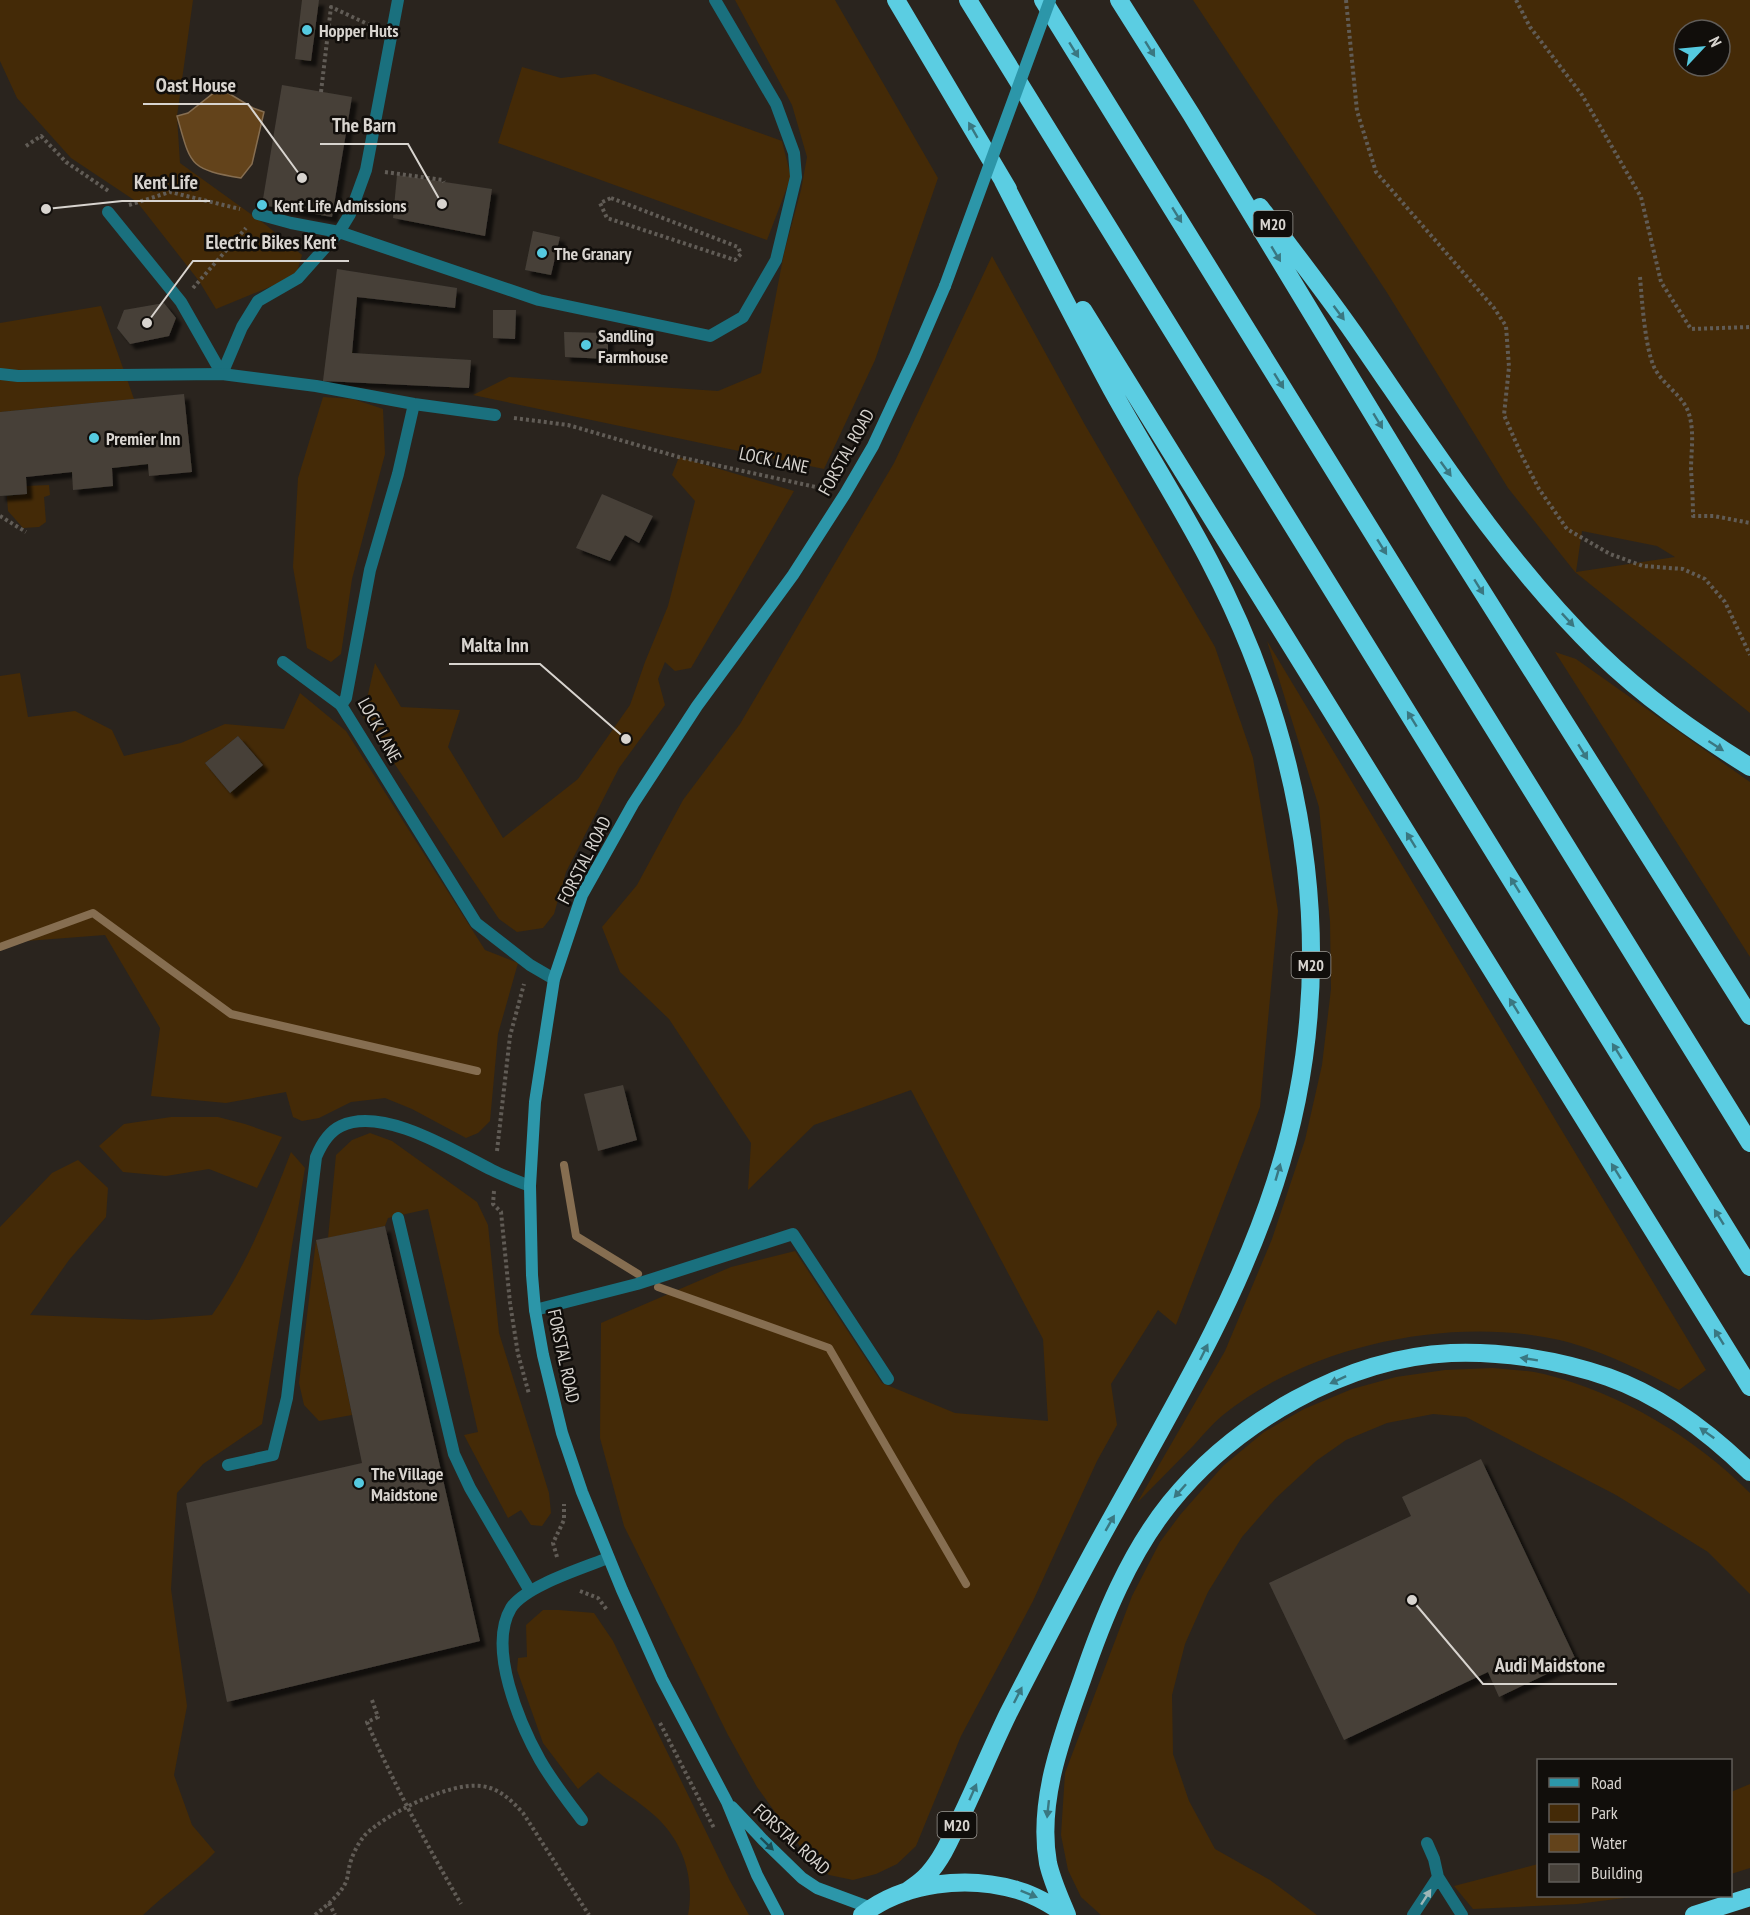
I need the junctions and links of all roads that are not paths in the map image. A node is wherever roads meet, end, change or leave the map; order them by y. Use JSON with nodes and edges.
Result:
{"nodes":[{"id":1,"x":398,"y":0,"type":"edge"},
{"id":2,"x":715,"y":0,"type":"edge"},
{"id":3,"x":896,"y":0,"type":"edge"},
{"id":4,"x":968,"y":0,"type":"edge"},
{"id":5,"x":1043,"y":0,"type":"edge"},
{"id":6,"x":1050,"y":0,"type":"edge"},
{"id":7,"x":1119,"y":0,"type":"edge"},
{"id":8,"x":1191,"y":114,"type":"junction"},
{"id":9,"x":1003,"y":181,"type":"junction"},
{"id":10,"x":108,"y":212,"type":"dead end"},
{"id":11,"x":258,"y":214,"type":"road end"},
{"id":12,"x":339,"y":232,"type":"junction"},
{"id":13,"x":0,"y":374,"type":"edge"},
{"id":14,"x":222,"y":374,"type":"junction"},
{"id":15,"x":414,"y":404,"type":"junction"},
{"id":16,"x":495,"y":415,"type":"road end"},
{"id":17,"x":283,"y":662,"type":"dead end"},
{"id":18,"x":341,"y":705,"type":"junction"},
{"id":19,"x":1750,"y":767,"type":"edge"},
{"id":20,"x":554,"y":980,"type":"junction"},
{"id":21,"x":1750,"y":1016,"type":"edge"},
{"id":22,"x":1750,"y":1143,"type":"edge"},
{"id":23,"x":530,"y":1186,"type":"junction"},
{"id":24,"x":398,"y":1218,"type":"dead end"},
{"id":25,"x":1750,"y":1267,"type":"edge"},
{"id":26,"x":535,"y":1310,"type":"junction"},
{"id":27,"x":888,"y":1379,"type":"dead end"},
{"id":28,"x":1750,"y":1387,"type":"edge"},
{"id":29,"x":228,"y":1465,"type":"dead end"},
{"id":30,"x":1750,"y":1472,"type":"edge"},
{"id":31,"x":608,"y":1558,"type":"junction"},
{"id":32,"x":530,"y":1591,"type":"junction"},
{"id":33,"x":727,"y":1802,"type":"junction"},
{"id":34,"x":582,"y":1820,"type":"dead end"},
{"id":35,"x":1427,"y":1844,"type":"dead end"},
{"id":36,"x":1438,"y":1877,"type":"junction"},
{"id":37,"x":906,"y":1892,"type":"junction"},
{"id":38,"x":1750,"y":1897,"type":"edge"},
{"id":39,"x":867,"y":1912,"type":"edge"},
{"id":40,"x":778,"y":1915,"type":"edge"},
{"id":41,"x":1067,"y":1915,"type":"edge"},
{"id":42,"x":1413,"y":1915,"type":"edge"},
{"id":43,"x":1462,"y":1915,"type":"edge"},
{"id":44,"x":1694,"y":1915,"type":"edge"}],
"edges":[{"from":1,"to":12,"type":"street"},
{"from":2,"to":12,"type":"street"},
{"from":9,"to":3,"type":"highway","number":"M20","one_way":true},
{"from":25,"to":4,"type":"highway","one_way":true},
{"from":5,"to":22,"type":"highway","one_way":true},
{"from":6,"to":20,"type":"street","name":"FORSTAL ROAD","bridge":true},
{"from":7,"to":8,"type":"highway","number":"M20","one_way":true},
{"from":8,"to":19,"type":"highway","number":"M20","one_way":true},
{"from":8,"to":21,"type":"highway","number":"M20","one_way":true},
{"from":28,"to":9,"type":"highway","number":"M20","one_way":true},
{"from":37,"to":9,"type":"highway","number":"M20","one_way":true},
{"from":10,"to":14,"type":"street"},
{"from":11,"to":12,"type":"street"},
{"from":12,"to":14,"type":"street"},
{"from":13,"to":14,"type":"street"},
{"from":14,"to":15,"type":"street"},
{"from":15,"to":16,"type":"street"},
{"from":15,"to":18,"type":"street","name":"LOCK LANE"},
{"from":17,"to":18,"type":"street"},
{"from":18,"to":20,"type":"street","name":"LOCK LANE"},
{"from":20,"to":23,"type":"street","name":"FORSTAL ROAD"},
{"from":23,"to":26,"type":"street","name":"FORSTAL ROAD"},
{"from":23,"to":29,"type":"street"},
{"from":24,"to":32,"type":"street"},
{"from":26,"to":27,"type":"street"},
{"from":26,"to":31,"type":"street","name":"FORSTAL ROAD"},
{"from":30,"to":41,"type":"highway","one_way":true},
{"from":31,"to":32,"type":"street"},
{"from":31,"to":33,"type":"street","name":"FORSTAL ROAD"},
{"from":32,"to":34,"type":"street"},
{"from":33,"to":39,"type":"street","name":"FORSTAL ROAD","one_way":true},
{"from":33,"to":40,"type":"street","name":"FORSTAL ROAD"},
{"from":35,"to":36,"type":"street"},
{"from":42,"to":36,"type":"street","one_way":true},
{"from":36,"to":43,"type":"street"},
{"from":37,"to":39,"type":"highway"},
{"from":37,"to":41,"type":"highway","one_way":true},
{"from":38,"to":44,"type":"highway"}]}
